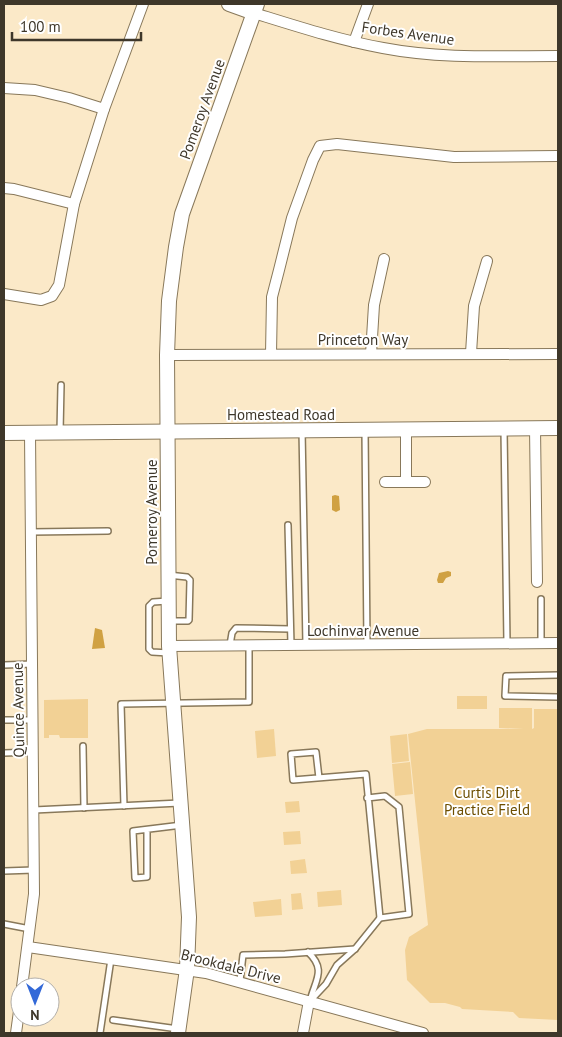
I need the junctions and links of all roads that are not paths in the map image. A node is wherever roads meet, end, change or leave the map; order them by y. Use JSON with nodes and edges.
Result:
{"nodes":[{"id":1,"x":143,"y":4,"type":"edge"},
{"id":2,"x":229,"y":4,"type":"edge"},
{"id":3,"x":368,"y":4,"type":"edge"},
{"id":4,"x":255,"y":8,"type":"edge"},
{"id":5,"x":354,"y":42,"type":"junction"},
{"id":6,"x":558,"y":56,"type":"edge"},
{"id":7,"x":4,"y":88,"type":"edge"},
{"id":8,"x":104,"y":109,"type":"junction"},
{"id":9,"x":558,"y":156,"type":"edge"},
{"id":10,"x":4,"y":188,"type":"edge"},
{"id":11,"x":74,"y":204,"type":"junction"},
{"id":12,"x":384,"y":259,"type":"dead end"},
{"id":13,"x":487,"y":261,"type":"dead end"},
{"id":14,"x":4,"y":294,"type":"edge"},
{"id":15,"x":471,"y":353,"type":"junction"},
{"id":16,"x":271,"y":354,"type":"junction"},
{"id":17,"x":371,"y":354,"type":"junction"},
{"id":18,"x":558,"y":354,"type":"edge"},
{"id":19,"x":167,"y":355,"type":"junction"},
{"id":20,"x":61,"y":385,"type":"dead end"},
{"id":21,"x":504,"y":428,"type":"junction"},
{"id":22,"x":535,"y":428,"type":"junction"},
{"id":23,"x":558,"y":428,"type":"edge"},
{"id":24,"x":406,"y":429,"type":"junction"},
{"id":25,"x":302,"y":430,"type":"junction"},
{"id":26,"x":365,"y":430,"type":"junction"},
{"id":27,"x":167,"y":431,"type":"junction"},
{"id":28,"x":60,"y":432,"type":"junction"},
{"id":29,"x":4,"y":433,"type":"edge"},
{"id":30,"x":30,"y":433,"type":"junction"},
{"id":31,"x":385,"y":482,"type":"dead end"},
{"id":32,"x":406,"y":482,"type":"junction"},
{"id":33,"x":424,"y":482,"type":"dead end"},
{"id":34,"x":288,"y":525,"type":"dead end"},
{"id":35,"x":108,"y":531,"type":"dead end"},
{"id":36,"x":31,"y":532,"type":"junction"},
{"id":37,"x":168,"y":575,"type":"junction"},
{"id":38,"x":537,"y":582,"type":"dead end"},
{"id":39,"x":541,"y":599,"type":"dead end"},
{"id":40,"x":168,"y":601,"type":"junction"},
{"id":41,"x":168,"y":621,"type":"junction"},
{"id":42,"x":290,"y":629,"type":"junction"},
{"id":43,"x":558,"y":643,"type":"edge"},
{"id":44,"x":507,"y":644,"type":"junction"},
{"id":45,"x":541,"y":644,"type":"junction"},
{"id":46,"x":230,"y":645,"type":"junction"},
{"id":47,"x":249,"y":645,"type":"junction"},
{"id":48,"x":291,"y":645,"type":"junction"},
{"id":49,"x":306,"y":645,"type":"junction"},
{"id":50,"x":367,"y":645,"type":"junction"},
{"id":51,"x":169,"y":649,"type":"junction"},
{"id":52,"x":33,"y":664,"type":"junction"},
{"id":53,"x":4,"y":665,"type":"edge"},
{"id":54,"x":558,"y":675,"type":"edge"},
{"id":55,"x":558,"y":697,"type":"edge"},
{"id":56,"x":173,"y":703,"type":"junction"},
{"id":57,"x":4,"y":720,"type":"edge"},
{"id":58,"x":34,"y":720,"type":"junction"},
{"id":59,"x":83,"y":746,"type":"dead end"},
{"id":60,"x":34,"y":752,"type":"junction"},
{"id":61,"x":4,"y":753,"type":"edge"},
{"id":62,"x":319,"y":778,"type":"junction"},
{"id":63,"x":367,"y":798,"type":"junction"},
{"id":64,"x":180,"y":803,"type":"junction"},
{"id":65,"x":124,"y":806,"type":"junction"},
{"id":66,"x":84,"y":808,"type":"junction"},
{"id":67,"x":33,"y":810,"type":"junction"},
{"id":68,"x":182,"y":825,"type":"junction"},
{"id":69,"x":147,"y":830,"type":"junction"},
{"id":70,"x":34,"y":870,"type":"junction"},
{"id":71,"x":4,"y":871,"type":"edge"},
{"id":72,"x":380,"y":918,"type":"junction"},
{"id":73,"x":4,"y":924,"type":"edge"},
{"id":74,"x":30,"y":929,"type":"junction"},
{"id":75,"x":28,"y":946,"type":"junction"},
{"id":76,"x":355,"y":949,"type":"junction"},
{"id":77,"x":308,"y":952,"type":"junction"},
{"id":78,"x":111,"y":959,"type":"junction"},
{"id":79,"x":187,"y":969,"type":"junction"},
{"id":80,"x":23,"y":977,"type":"edge"},
{"id":81,"x":240,"y":981,"type":"junction"},
{"id":82,"x":310,"y":1001,"type":"junction"},
{"id":83,"x":113,"y":1020,"type":"dead end"},
{"id":84,"x":178,"y":1031,"type":"edge"},
{"id":85,"x":100,"y":1033,"type":"edge"},
{"id":86,"x":304,"y":1033,"type":"edge"},
{"id":87,"x":423,"y":1033,"type":"edge"}],
"edges":[{"from":1,"to":8,"type":"street"},
{"from":2,"to":4,"type":"street","name":"Forbes Avenue"},
{"from":3,"to":5,"type":"street"},
{"from":4,"to":5,"type":"street","name":"Forbes Avenue"},
{"from":4,"to":19,"type":"street","name":"Pomeroy Avenue"},
{"from":5,"to":6,"type":"street","name":"Forbes Avenue"},
{"from":7,"to":8,"type":"street"},
{"from":8,"to":11,"type":"street"},
{"from":9,"to":16,"type":"street"},
{"from":10,"to":11,"type":"street"},
{"from":11,"to":14,"type":"street"},
{"from":12,"to":17,"type":"street"},
{"from":13,"to":15,"type":"street"},
{"from":15,"to":17,"type":"street","name":"Princeton Way"},
{"from":15,"to":18,"type":"street","name":"Princeton Way"},
{"from":16,"to":17,"type":"street","name":"Princeton Way"},
{"from":16,"to":19,"type":"street","name":"Princeton Way"},
{"from":19,"to":27,"type":"street","name":"Pomeroy Avenue"},
{"from":20,"to":28,"type":"lane"},
{"from":21,"to":22,"type":"street","name":"Homestead Road"},
{"from":21,"to":24,"type":"street","name":"Homestead Road"},
{"from":21,"to":44,"type":"lane"},
{"from":22,"to":23,"type":"street","name":"Homestead Road"},
{"from":22,"to":38,"type":"street"},
{"from":24,"to":26,"type":"street","name":"Homestead Road"},
{"from":24,"to":32,"type":"street"},
{"from":25,"to":26,"type":"street","name":"Homestead Road"},
{"from":25,"to":27,"type":"street","name":"Homestead Road"},
{"from":25,"to":49,"type":"lane"},
{"from":26,"to":50,"type":"lane"},
{"from":27,"to":28,"type":"street","name":"Homestead Road"},
{"from":27,"to":37,"type":"street","name":"Pomeroy Avenue"},
{"from":28,"to":30,"type":"street","name":"Homestead Road"},
{"from":29,"to":30,"type":"street","name":"Homestead Road"},
{"from":30,"to":36,"type":"street","name":"Quince Avenue"},
{"from":31,"to":32,"type":"street"},
{"from":32,"to":33,"type":"street"},
{"from":34,"to":42,"type":"lane"},
{"from":35,"to":36,"type":"lane"},
{"from":36,"to":52,"type":"street","name":"Quince Avenue"},
{"from":37,"to":40,"type":"street","name":"Pomeroy Avenue"},
{"from":37,"to":41,"type":"lane"},
{"from":39,"to":45,"type":"lane"},
{"from":40,"to":41,"type":"street","name":"Pomeroy Avenue"},
{"from":40,"to":51,"type":"lane"},
{"from":41,"to":51,"type":"street","name":"Pomeroy Avenue"},
{"from":42,"to":46,"type":"lane"},
{"from":42,"to":48,"type":"lane"},
{"from":43,"to":45,"type":"street","name":"Lochinvar Avenue"},
{"from":44,"to":45,"type":"street","name":"Lochinvar Avenue"},
{"from":44,"to":50,"type":"street","name":"Lochinvar Avenue"},
{"from":46,"to":47,"type":"street","name":"Lochinvar Avenue"},
{"from":46,"to":51,"type":"street","name":"Lochinvar Avenue"},
{"from":47,"to":48,"type":"street","name":"Lochinvar Avenue"},
{"from":47,"to":56,"type":"lane"},
{"from":48,"to":49,"type":"street","name":"Lochinvar Avenue"},
{"from":49,"to":50,"type":"street","name":"Lochinvar Avenue"},
{"from":51,"to":56,"type":"street","name":"Pomeroy Avenue"},
{"from":52,"to":53,"type":"lane"},
{"from":52,"to":58,"type":"street","name":"Quince Avenue"},
{"from":54,"to":55,"type":"lane"},
{"from":56,"to":64,"type":"street","name":"Pomeroy Avenue"},
{"from":56,"to":65,"type":"lane"},
{"from":57,"to":58,"type":"lane"},
{"from":58,"to":60,"type":"street","name":"Quince Avenue"},
{"from":59,"to":66,"type":"lane"},
{"from":60,"to":61,"type":"lane"},
{"from":60,"to":67,"type":"street","name":"Quince Avenue"},
{"from":62,"to":62,"type":"lane"},
{"from":62,"to":63,"type":"lane"},
{"from":63,"to":72,"type":"lane"},
{"from":63,"to":72,"type":"lane"},
{"from":64,"to":65,"type":"lane"},
{"from":64,"to":68,"type":"street","name":"Pomeroy Avenue"},
{"from":65,"to":66,"type":"lane"},
{"from":66,"to":67,"type":"lane"},
{"from":67,"to":70,"type":"street","name":"Quince Avenue"},
{"from":68,"to":69,"type":"lane"},
{"from":68,"to":79,"type":"street","name":"Pomeroy Avenue"},
{"from":69,"to":69,"type":"lane"},
{"from":70,"to":71,"type":"lane"},
{"from":70,"to":74,"type":"street","name":"Quince Avenue"},
{"from":72,"to":76,"type":"lane"},
{"from":73,"to":74,"type":"lane"},
{"from":74,"to":75,"type":"street","name":"Quince Avenue"},
{"from":75,"to":78,"type":"street","name":"Brookdale Drive"},
{"from":75,"to":80,"type":"street","name":"Quince Avenue"},
{"from":76,"to":77,"type":"lane"},
{"from":76,"to":82,"type":"lane"},
{"from":77,"to":81,"type":"lane"},
{"from":77,"to":82,"type":"lane"},
{"from":78,"to":79,"type":"street","name":"Brookdale Drive"},
{"from":78,"to":85,"type":"lane"},
{"from":79,"to":81,"type":"street","name":"Brookdale Drive"},
{"from":79,"to":84,"type":"street","name":"Pomeroy Avenue"},
{"from":81,"to":82,"type":"street","name":"Brookdale Drive"},
{"from":82,"to":86,"type":"street"},
{"from":82,"to":87,"type":"street","name":"Brookdale Drive"},
{"from":83,"to":84,"type":"lane"}]}
